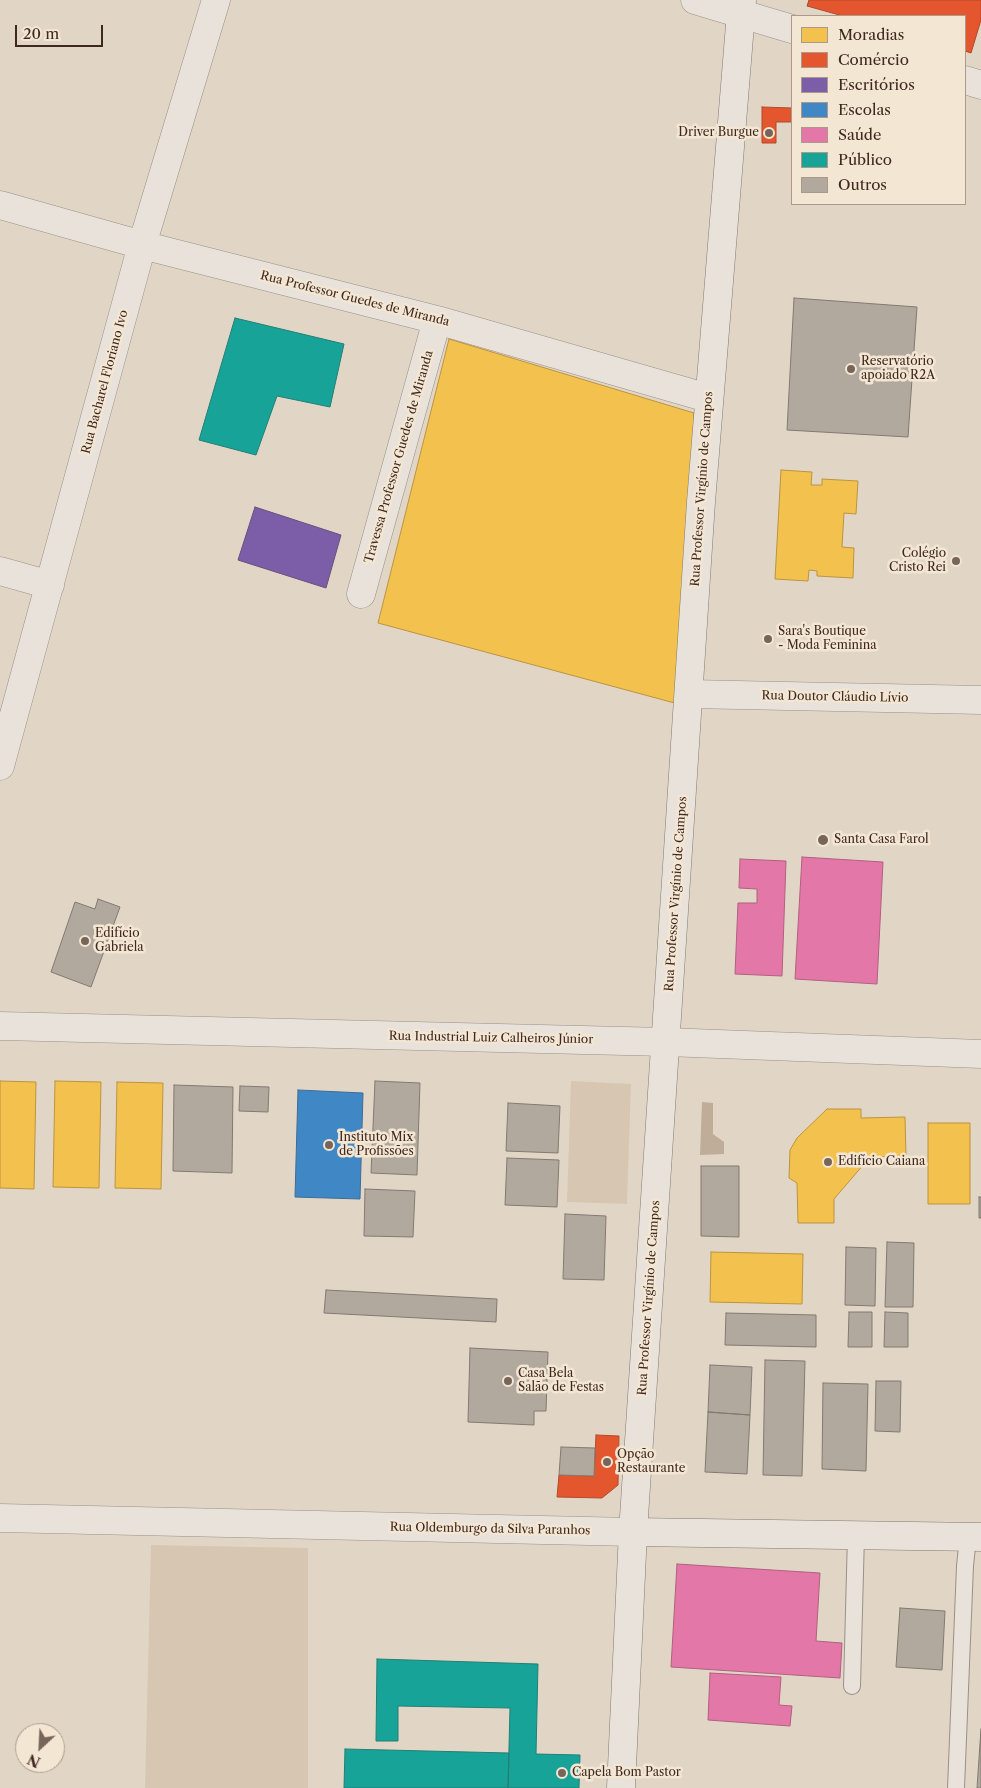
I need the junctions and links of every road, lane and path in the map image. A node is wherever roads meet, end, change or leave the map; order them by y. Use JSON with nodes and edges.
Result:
{"nodes":[{"id":1,"x":216,"y":0,"type":"edge"},
{"id":2,"x":695,"y":0,"type":"edge"},
{"id":3,"x":742,"y":7,"type":"edge"},
{"id":4,"x":791,"y":29,"type":"edge"},
{"id":5,"x":966,"y":80,"type":"edge"},
{"id":6,"x":981,"y":85,"type":"edge"},
{"id":7,"x":0,"y":205,"type":"edge"},
{"id":8,"x":142,"y":245,"type":"junction"},
{"id":9,"x":437,"y":320,"type":"junction"},
{"id":10,"x":708,"y":398,"type":"junction"},
{"id":11,"x":0,"y":571,"type":"edge"},
{"id":12,"x":50,"y":585,"type":"junction"},
{"id":13,"x":360,"y":594,"type":"dead end"},
{"id":14,"x":689,"y":694,"type":"junction"},
{"id":15,"x":981,"y":700,"type":"edge"},
{"id":16,"x":0,"y":766,"type":"edge"},
{"id":17,"x":0,"y":1026,"type":"edge"},
{"id":18,"x":666,"y":1042,"type":"junction"},
{"id":19,"x":981,"y":1054,"type":"edge"},
{"id":20,"x":0,"y":1518,"type":"edge"},
{"id":21,"x":633,"y":1532,"type":"junction"},
{"id":22,"x":856,"y":1535,"type":"junction"},
{"id":23,"x":974,"y":1537,"type":"edge"},
{"id":24,"x":852,"y":1686,"type":"dead end"},
{"id":25,"x":621,"y":1788,"type":"edge"},
{"id":26,"x":956,"y":1788,"type":"edge"}],
"edges":[{"from":1,"to":8,"type":"street","name":"Rua Bacharel Floriano Ivo"},
{"from":2,"to":3,"type":"street"},
{"from":3,"to":4,"type":"street"},
{"from":3,"to":10,"type":"street","name":"Rua Professor Virgínio de Campos"},
{"from":5,"to":6,"type":"street"},
{"from":7,"to":8,"type":"street","name":"Rua Professor Guedes de Miranda"},
{"from":8,"to":9,"type":"street","name":"Rua Professor Guedes de Miranda"},
{"from":8,"to":12,"type":"street","name":"Rua Bacharel Floriano Ivo"},
{"from":9,"to":10,"type":"street","name":"Rua Professor Guedes de Miranda"},
{"from":9,"to":13,"type":"street","name":"Travessa Professor Guedes de Miranda"},
{"from":10,"to":14,"type":"street","name":"Rua Professor Virgínio de Campos"},
{"from":11,"to":12,"type":"street"},
{"from":12,"to":16,"type":"street","name":"Rua Bacharel Floriano Ivo"},
{"from":14,"to":15,"type":"street","name":"Rua Doutor Cláudio Lívio"},
{"from":14,"to":18,"type":"street","name":"Rua Professor Virgínio de Campos"},
{"from":17,"to":18,"type":"street","name":"Rua Industrial Luiz Calheiros Júnior"},
{"from":18,"to":19,"type":"street","name":"Rua Industrial Luiz Calheiros Júnior"},
{"from":18,"to":21,"type":"street","name":"Rua Professor Virgínio de Campos"},
{"from":20,"to":21,"type":"street","name":"Rua Oldemburgo da Silva Paranhos"},
{"from":21,"to":22,"type":"street","name":"Rua Oldemburgo da Silva Paranhos"},
{"from":21,"to":25,"type":"street","name":"Rua Professor Virgínio de Campos"},
{"from":22,"to":23,"type":"street","name":"Rua Oldemburgo da Silva Paranhos"},
{"from":22,"to":24,"type":"lane"},
{"from":23,"to":26,"type":"lane"}]}
